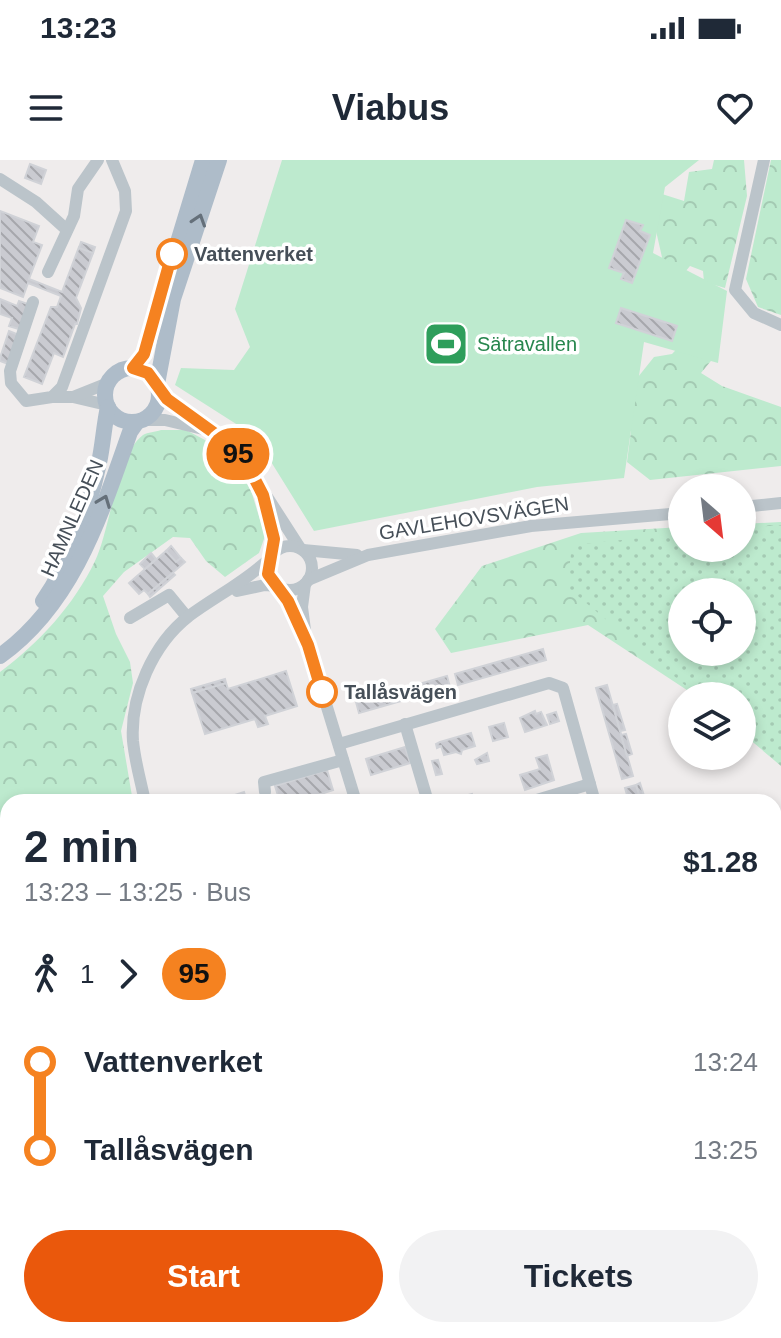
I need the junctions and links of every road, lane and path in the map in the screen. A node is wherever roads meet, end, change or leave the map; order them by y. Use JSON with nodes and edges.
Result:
{"nodes":[{"id":1,"x":98,"y":160,"type":"edge"},
{"id":2,"x":112,"y":160,"type":"edge"},
{"id":3,"x":203,"y":160,"type":"edge"},
{"id":4,"x":219,"y":160,"type":"edge"},
{"id":5,"x":764,"y":160,"type":"edge"},
{"id":6,"x":0,"y":179,"type":"edge"},
{"id":7,"x":67,"y":230,"type":"junction"},
{"id":8,"x":48,"y":272,"type":"dead end"},
{"id":9,"x":33,"y":302,"type":"dead end"},
{"id":10,"x":781,"y":325,"type":"edge"},
{"id":11,"x":133,"y":368,"type":"junction"},
{"id":12,"x":108,"y":383,"type":"junction"},
{"id":13,"x":158,"y":387,"type":"junction"},
{"id":14,"x":52,"y":397,"type":"junction"},
{"id":15,"x":73,"y":397,"type":"junction"},
{"id":16,"x":107,"y":406,"type":"junction"},
{"id":17,"x":141,"y":421,"type":"junction"},
{"id":18,"x":210,"y":430,"type":"junction"},
{"id":19,"x":263,"y":495,"type":"junction"},
{"id":20,"x":781,"y":503,"type":"edge"},
{"id":21,"x":756,"y":506,"type":"edge"},
{"id":22,"x":668,"y":514,"type":"edge"},
{"id":23,"x":301,"y":549,"type":"junction"},
{"id":24,"x":368,"y":555,"type":"junction"},
{"id":25,"x":271,"y":556,"type":"junction"},
{"id":26,"x":307,"y":582,"type":"junction"},
{"id":27,"x":278,"y":587,"type":"junction"},
{"id":28,"x":223,"y":596,"type":"junction"},
{"id":29,"x":187,"y":617,"type":"junction"},
{"id":30,"x":130,"y":618,"type":"dead end"},
{"id":31,"x":308,"y":645,"type":"junction"},
{"id":32,"x":0,"y":653,"type":"edge"},
{"id":33,"x":405,"y":724,"type":"junction"},
{"id":34,"x":339,"y":744,"type":"junction"},
{"id":35,"x":343,"y":760,"type":"junction"},
{"id":36,"x":590,"y":784,"type":"junction"},
{"id":37,"x":265,"y":792,"type":"dead end"},
{"id":38,"x":143,"y":794,"type":"edge"},
{"id":39,"x":354,"y":794,"type":"edge"},
{"id":40,"x":426,"y":794,"type":"edge"},
{"id":41,"x":557,"y":794,"type":"edge"},
{"id":42,"x":593,"y":794,"type":"edge"}],
"edges":[{"from":1,"to":7,"type":"street"},
{"from":2,"to":14,"type":"street"},
{"from":3,"to":11,"type":"main road"},
{"from":13,"to":4,"type":"main road","one_way":true},
{"from":5,"to":10,"type":"street"},
{"from":6,"to":7,"type":"street"},
{"from":7,"to":8,"type":"street"},
{"from":9,"to":14,"type":"street"},
{"from":11,"to":12,"type":"main road"},
{"from":11,"to":13,"type":"main road"},
{"from":12,"to":15,"type":"street"},
{"from":12,"to":16,"type":"main road"},
{"from":13,"to":17,"type":"main road"},
{"from":13,"to":18,"type":"street"},
{"from":14,"to":15,"type":"street"},
{"from":15,"to":16,"type":"street"},
{"from":16,"to":17,"type":"main road"},
{"from":16,"to":32,"type":"main road","name":"HAMNLEDEN"},
{"from":17,"to":18,"type":"street"},
{"from":32,"to":17,"type":"main road","name":"HAMNLEDEN","one_way":true},
{"from":18,"to":19,"type":"street"},
{"from":19,"to":23,"type":"street"},
{"from":19,"to":25,"type":"street"},
{"from":20,"to":21,"type":"street"},
{"from":22,"to":24,"type":"street","name":"GAVLEHOVSVÄGEN"},
{"from":23,"to":24,"type":"street","name":"GAVLEHOVSVÄGEN"},
{"from":23,"to":25,"type":"street"},
{"from":23,"to":26,"type":"street"},
{"from":24,"to":26,"type":"street","name":"GAVLEHOVSVÄGEN"},
{"from":25,"to":27,"type":"street"},
{"from":25,"to":28,"type":"street"},
{"from":26,"to":27,"type":"street"},
{"from":26,"to":31,"type":"street"},
{"from":27,"to":28,"type":"street"},
{"from":27,"to":31,"type":"street"},
{"from":28,"to":29,"type":"street"},
{"from":29,"to":30,"type":"street"},
{"from":29,"to":38,"type":"street"},
{"from":31,"to":34,"type":"street"},
{"from":33,"to":34,"type":"street"},
{"from":33,"to":36,"type":"street"},
{"from":33,"to":40,"type":"street"},
{"from":34,"to":35,"type":"street"},
{"from":35,"to":37,"type":"street"},
{"from":35,"to":39,"type":"street"},
{"from":36,"to":41,"type":"street"},
{"from":36,"to":42,"type":"street"}]}
